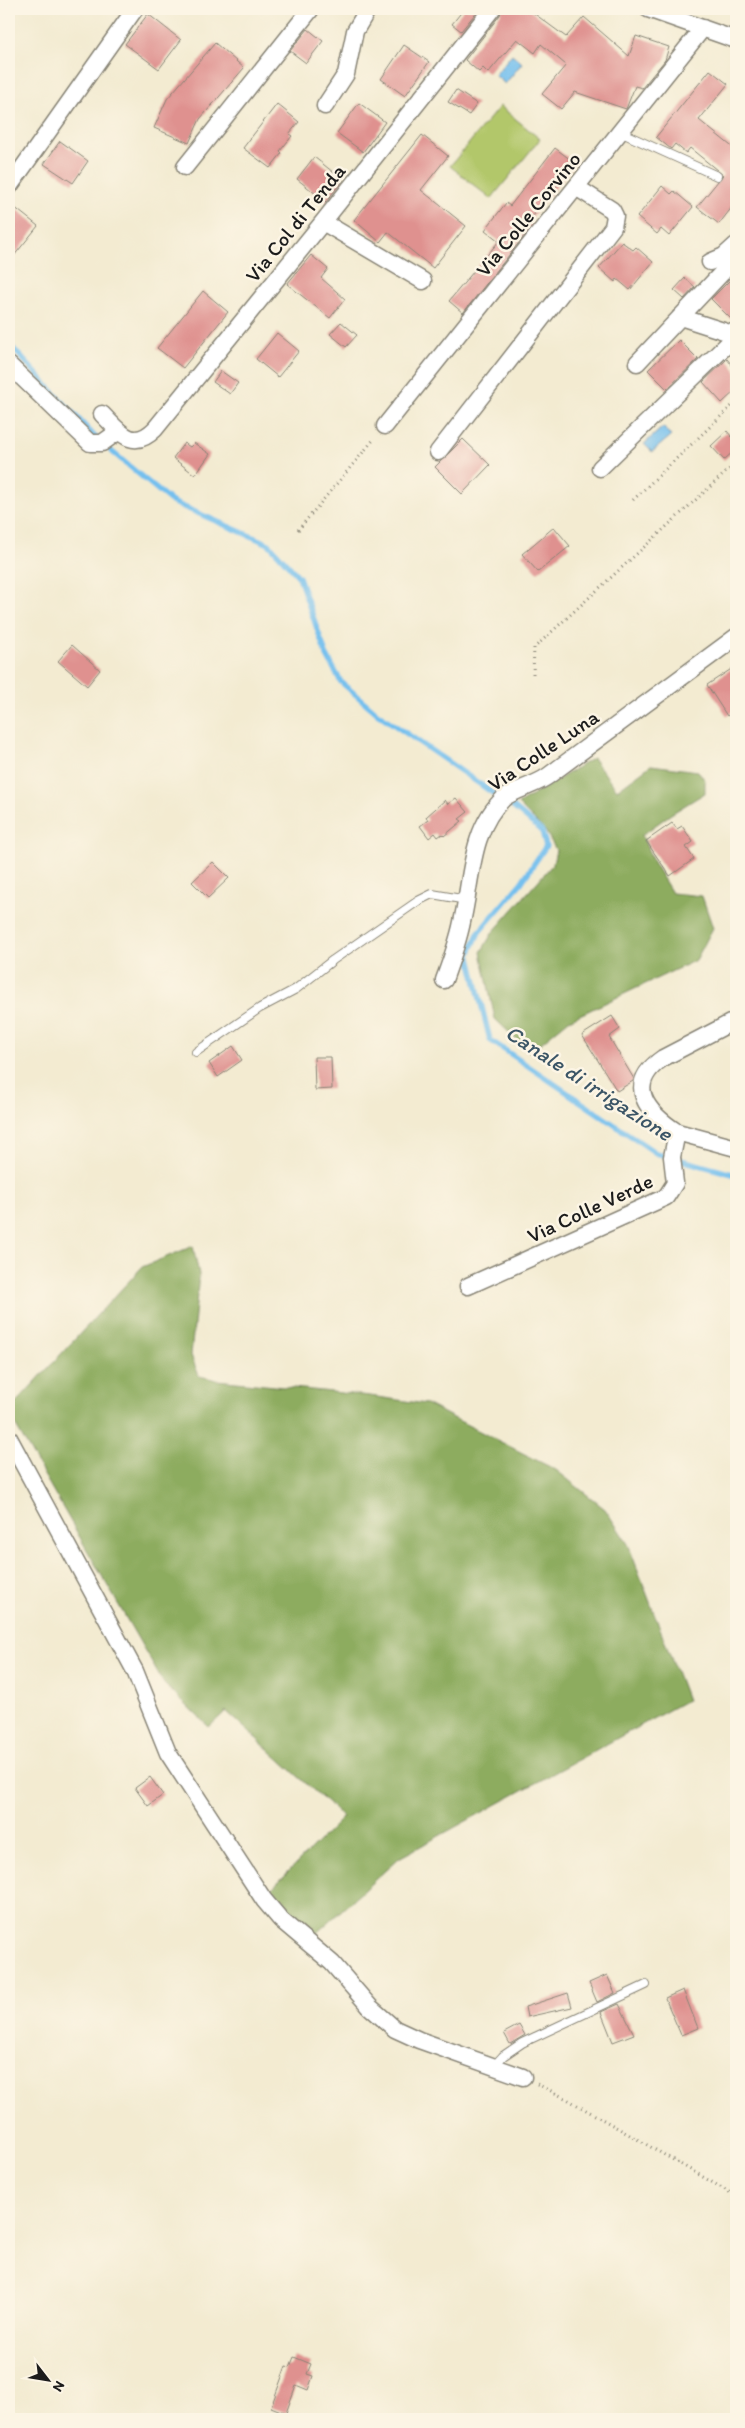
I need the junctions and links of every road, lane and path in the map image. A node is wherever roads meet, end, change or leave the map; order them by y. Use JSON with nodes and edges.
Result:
{"nodes":[{"id":1,"x":135,"y":9,"type":"edge"},
{"id":2,"x":311,"y":9,"type":"edge"},
{"id":3,"x":368,"y":9,"type":"edge"},
{"id":4,"x":492,"y":9,"type":"edge"},
{"id":5,"x":648,"y":9,"type":"edge"},
{"id":6,"x":703,"y":28,"type":"junction"},
{"id":7,"x":736,"y":40,"type":"edge"},
{"id":8,"x":325,"y":106,"type":"dead end"},
{"id":9,"x":620,"y":132,"type":"junction"},
{"id":10,"x":185,"y":167,"type":"dead end"},
{"id":11,"x":717,"y":176,"type":"dead end"},
{"id":12,"x":9,"y":187,"type":"edge"},
{"id":13,"x":576,"y":187,"type":"junction"},
{"id":14,"x":323,"y":222,"type":"junction"},
{"id":15,"x":736,"y":245,"type":"edge"},
{"id":16,"x":736,"y":258,"type":"edge"},
{"id":17,"x":710,"y":262,"type":"dead end"},
{"id":18,"x":423,"y":281,"type":"dead end"},
{"id":19,"x":680,"y":318,"type":"junction"},
{"id":20,"x":736,"y":336,"type":"edge"},
{"id":21,"x":637,"y":362,"type":"dead end"},
{"id":22,"x":9,"y":365,"type":"edge"},
{"id":23,"x":736,"y":402,"type":"edge"},
{"id":24,"x":102,"y":414,"type":"dead end"},
{"id":25,"x":385,"y":426,"type":"joint"},
{"id":26,"x":119,"y":431,"type":"junction"},
{"id":27,"x":438,"y":452,"type":"dead end"},
{"id":28,"x":736,"y":463,"type":"edge"},
{"id":29,"x":600,"y":468,"type":"dead end"},
{"id":30,"x":634,"y":500,"type":"dead end"},
{"id":31,"x":298,"y":530,"type":"dead end"},
{"id":32,"x":736,"y":637,"type":"edge"},
{"id":33,"x":533,"y":674,"type":"dead end"},
{"id":34,"x":467,"y":900,"type":"junction"},
{"id":35,"x":444,"y":980,"type":"dead end"},
{"id":36,"x":736,"y":1020,"type":"edge"},
{"id":37,"x":196,"y":1052,"type":"dead end"},
{"id":38,"x":677,"y":1132,"type":"junction"},
{"id":39,"x":736,"y":1148,"type":"edge"},
{"id":40,"x":468,"y":1286,"type":"dead end"},
{"id":41,"x":9,"y":1438,"type":"edge"},
{"id":42,"x":646,"y":1985,"type":"dead end"},
{"id":43,"x":493,"y":2067,"type":"junction"},
{"id":44,"x":523,"y":2078,"type":"joint"},
{"id":45,"x":736,"y":2196,"type":"edge"}],
"edges":[{"from":1,"to":12,"type":"street"},
{"from":2,"to":10,"type":"street"},
{"from":3,"to":8,"type":"street"},
{"from":4,"to":14,"type":"street","name":"Via Col di Tenda"},
{"from":5,"to":6,"type":"street"},
{"from":6,"to":7,"type":"street"},
{"from":6,"to":9,"type":"street","name":"Via Colle Corvino"},
{"from":9,"to":11,"type":"lane"},
{"from":9,"to":13,"type":"street","name":"Via Colle Corvino"},
{"from":13,"to":25,"type":"street","name":"Via Colle Corvino"},
{"from":13,"to":27,"type":"street"},
{"from":14,"to":18,"type":"street"},
{"from":14,"to":26,"type":"street","name":"Via Col di Tenda"},
{"from":15,"to":17,"type":"street"},
{"from":16,"to":19,"type":"street"},
{"from":19,"to":20,"type":"street"},
{"from":19,"to":21,"type":"street"},
{"from":20,"to":29,"type":"street"},
{"from":22,"to":26,"type":"street"},
{"from":23,"to":30,"type":"path"},
{"from":24,"to":26,"type":"street","name":"Via Col di Tenda"},
{"from":25,"to":31,"type":"path"},
{"from":28,"to":33,"type":"path"},
{"from":32,"to":34,"type":"street","name":"Via Colle Luna"},
{"from":34,"to":35,"type":"street","name":"Via Colle Luna"},
{"from":34,"to":37,"type":"lane"},
{"from":36,"to":38,"type":"street"},
{"from":38,"to":39,"type":"street"},
{"from":38,"to":40,"type":"street","name":"Via Colle Verde"},
{"from":41,"to":43,"type":"street"},
{"from":42,"to":43,"type":"lane"},
{"from":43,"to":44,"type":"street"},
{"from":44,"to":45,"type":"path"}]}
